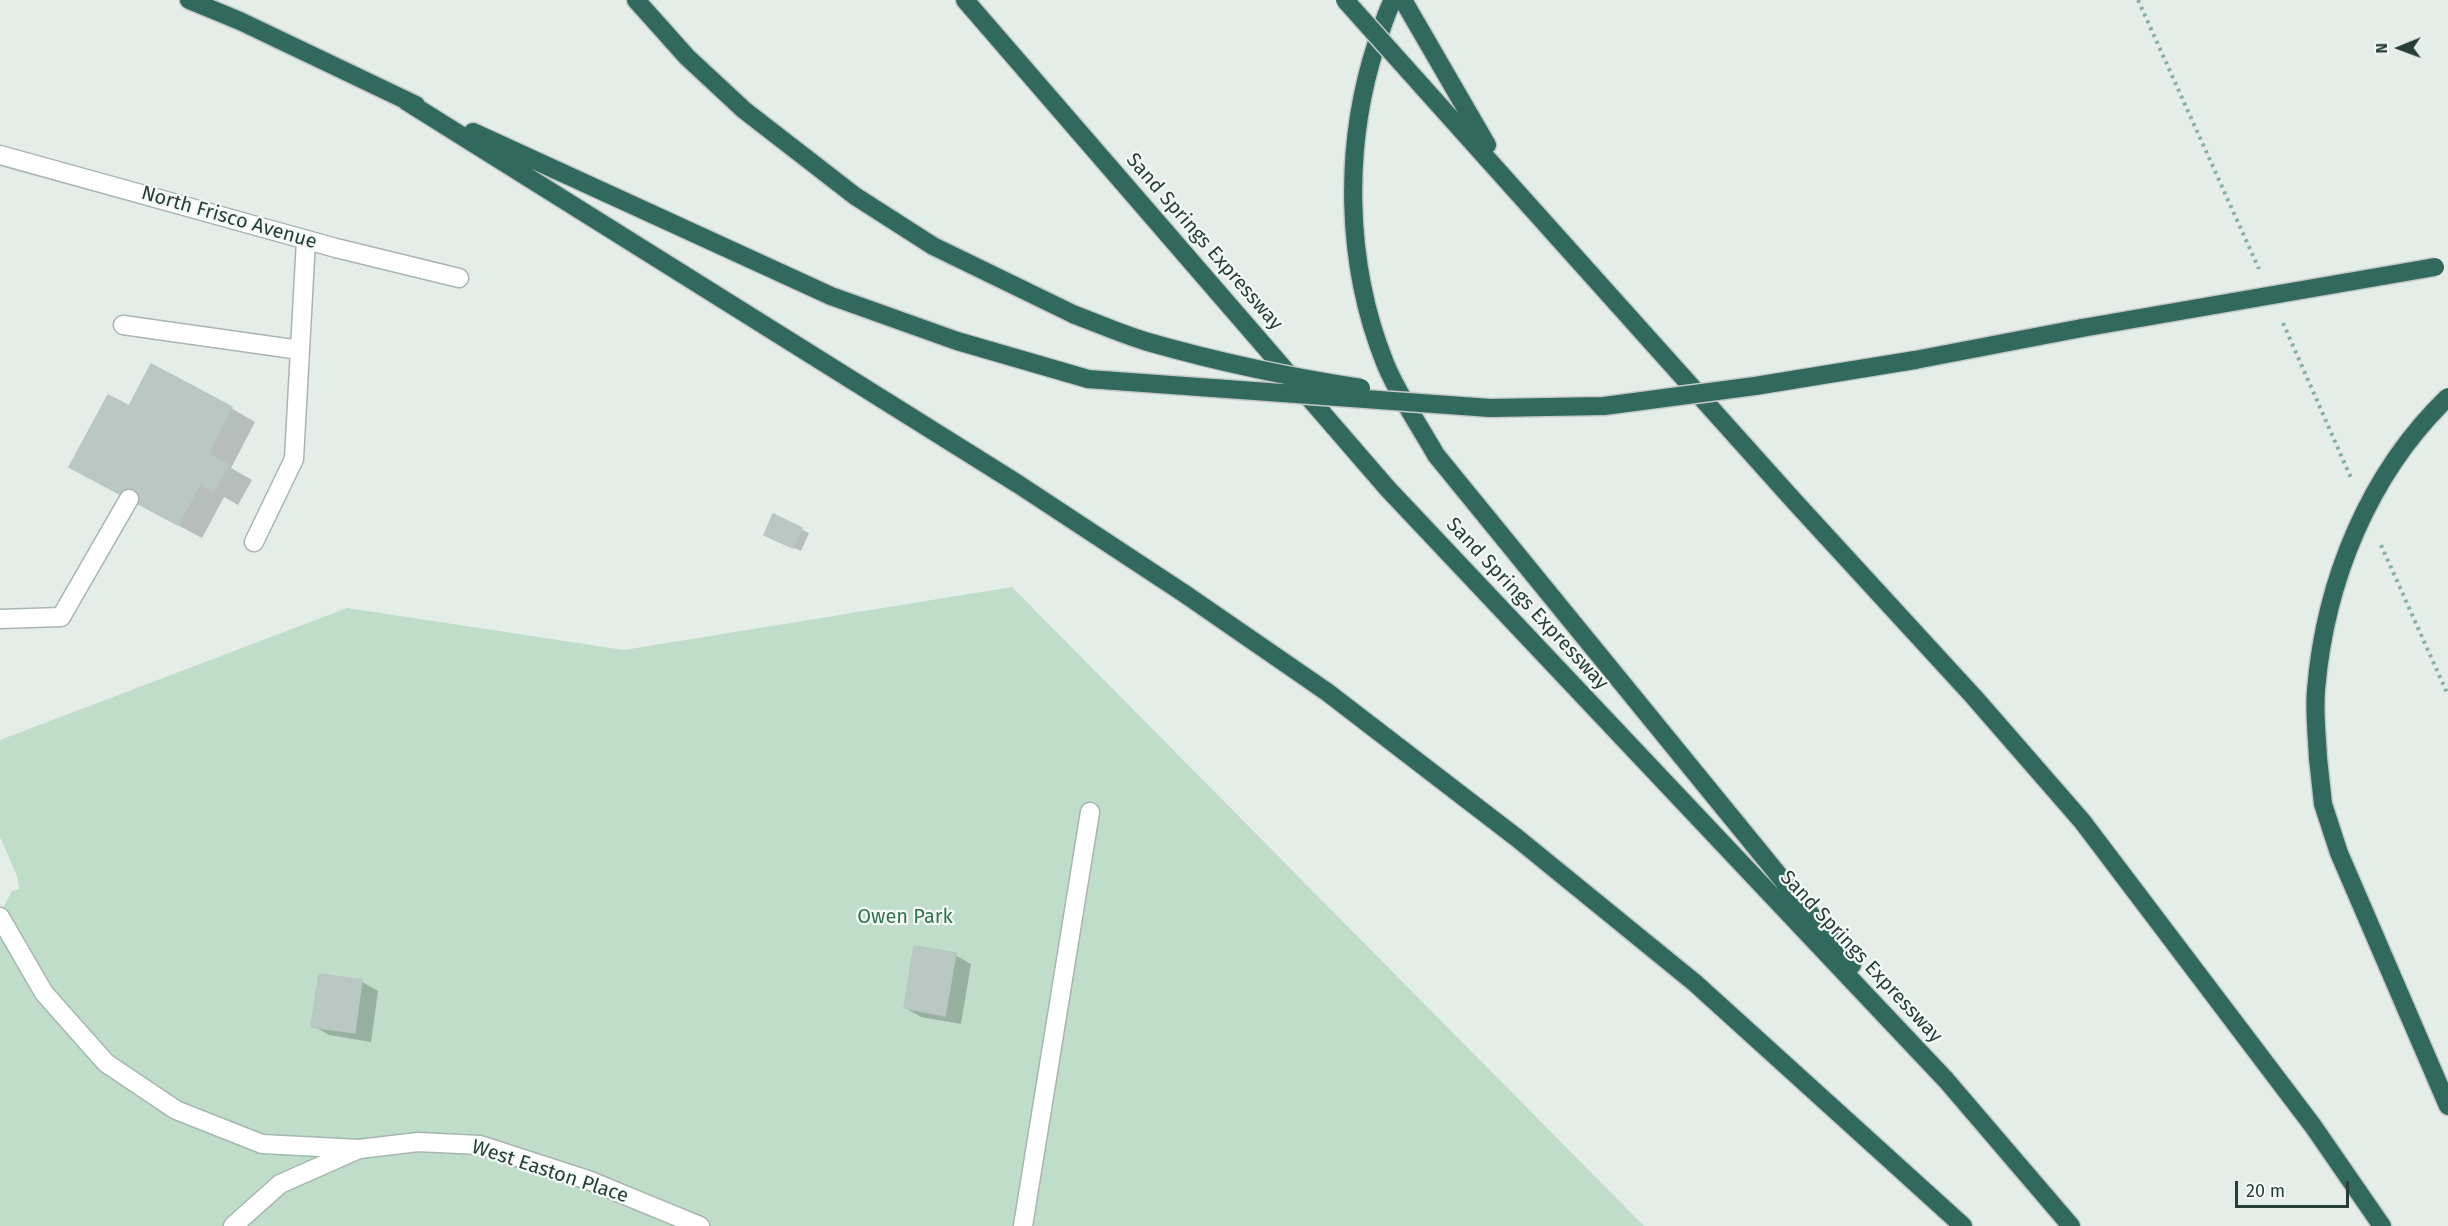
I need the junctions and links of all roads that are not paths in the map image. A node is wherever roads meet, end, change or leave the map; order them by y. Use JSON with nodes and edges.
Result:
{"nodes":[{"id":1,"x":189,"y":0,"type":"edge"},
{"id":2,"x":636,"y":0,"type":"edge"},
{"id":3,"x":964,"y":0,"type":"edge"},
{"id":4,"x":1344,"y":0,"type":"edge"},
{"id":5,"x":1393,"y":0,"type":"edge"},
{"id":6,"x":1403,"y":0,"type":"edge"},
{"id":7,"x":406,"y":101,"type":"junction"},
{"id":8,"x":0,"y":155,"type":"edge"},
{"id":9,"x":1504,"y":175,"type":"junction"},
{"id":10,"x":306,"y":240,"type":"junction"},
{"id":11,"x":2441,"y":266,"type":"edge"},
{"id":12,"x":459,"y":278,"type":"dead end"},
{"id":13,"x":123,"y":325,"type":"dead end"},
{"id":14,"x":300,"y":350,"type":"junction"},
{"id":15,"x":2448,"y":397,"type":"edge"},
{"id":16,"x":1490,"y":408,"type":"junction"},
{"id":17,"x":129,"y":499,"type":"dead end"},
{"id":18,"x":254,"y":542,"type":"dead end"},
{"id":19,"x":0,"y":619,"type":"edge"},
{"id":20,"x":1090,"y":812,"type":"dead end"},
{"id":21,"x":0,"y":917,"type":"edge"},
{"id":22,"x":1946,"y":1080,"type":"junction"},
{"id":23,"x":2448,"y":1106,"type":"edge"},
{"id":24,"x":359,"y":1149,"type":"junction"},
{"id":25,"x":233,"y":1226,"type":"edge"},
{"id":26,"x":700,"y":1226,"type":"edge"},
{"id":27,"x":1023,"y":1226,"type":"edge"},
{"id":28,"x":1962,"y":1226,"type":"edge"},
{"id":29,"x":2070,"y":1226,"type":"edge"},
{"id":30,"x":2382,"y":1226,"type":"edge"}],
"edges":[{"from":1,"to":7,"type":"highway"},
{"from":2,"to":16,"type":"highway","bridge":true},
{"from":3,"to":22,"type":"highway","name":"Sand Springs Expressway"},
{"from":4,"to":9,"type":"highway","bridge":true},
{"from":5,"to":22,"type":"highway"},
{"from":6,"to":9,"type":"highway"},
{"from":7,"to":16,"type":"highway","bridge":true},
{"from":7,"to":28,"type":"highway"},
{"from":8,"to":10,"type":"street","name":"North Frisco Avenue"},
{"from":9,"to":30,"type":"highway"},
{"from":10,"to":12,"type":"street","name":"North Frisco Avenue"},
{"from":10,"to":14,"type":"street"},
{"from":11,"to":16,"type":"highway","bridge":true},
{"from":13,"to":14,"type":"street"},
{"from":14,"to":18,"type":"street"},
{"from":15,"to":23,"type":"highway","bridge":true},
{"from":17,"to":19,"type":"street"},
{"from":20,"to":27,"type":"street"},
{"from":21,"to":24,"type":"street"},
{"from":22,"to":29,"type":"highway","name":"Sand Springs Expressway"},
{"from":24,"to":25,"type":"street"},
{"from":24,"to":26,"type":"street","name":"West Easton Place"}]}
